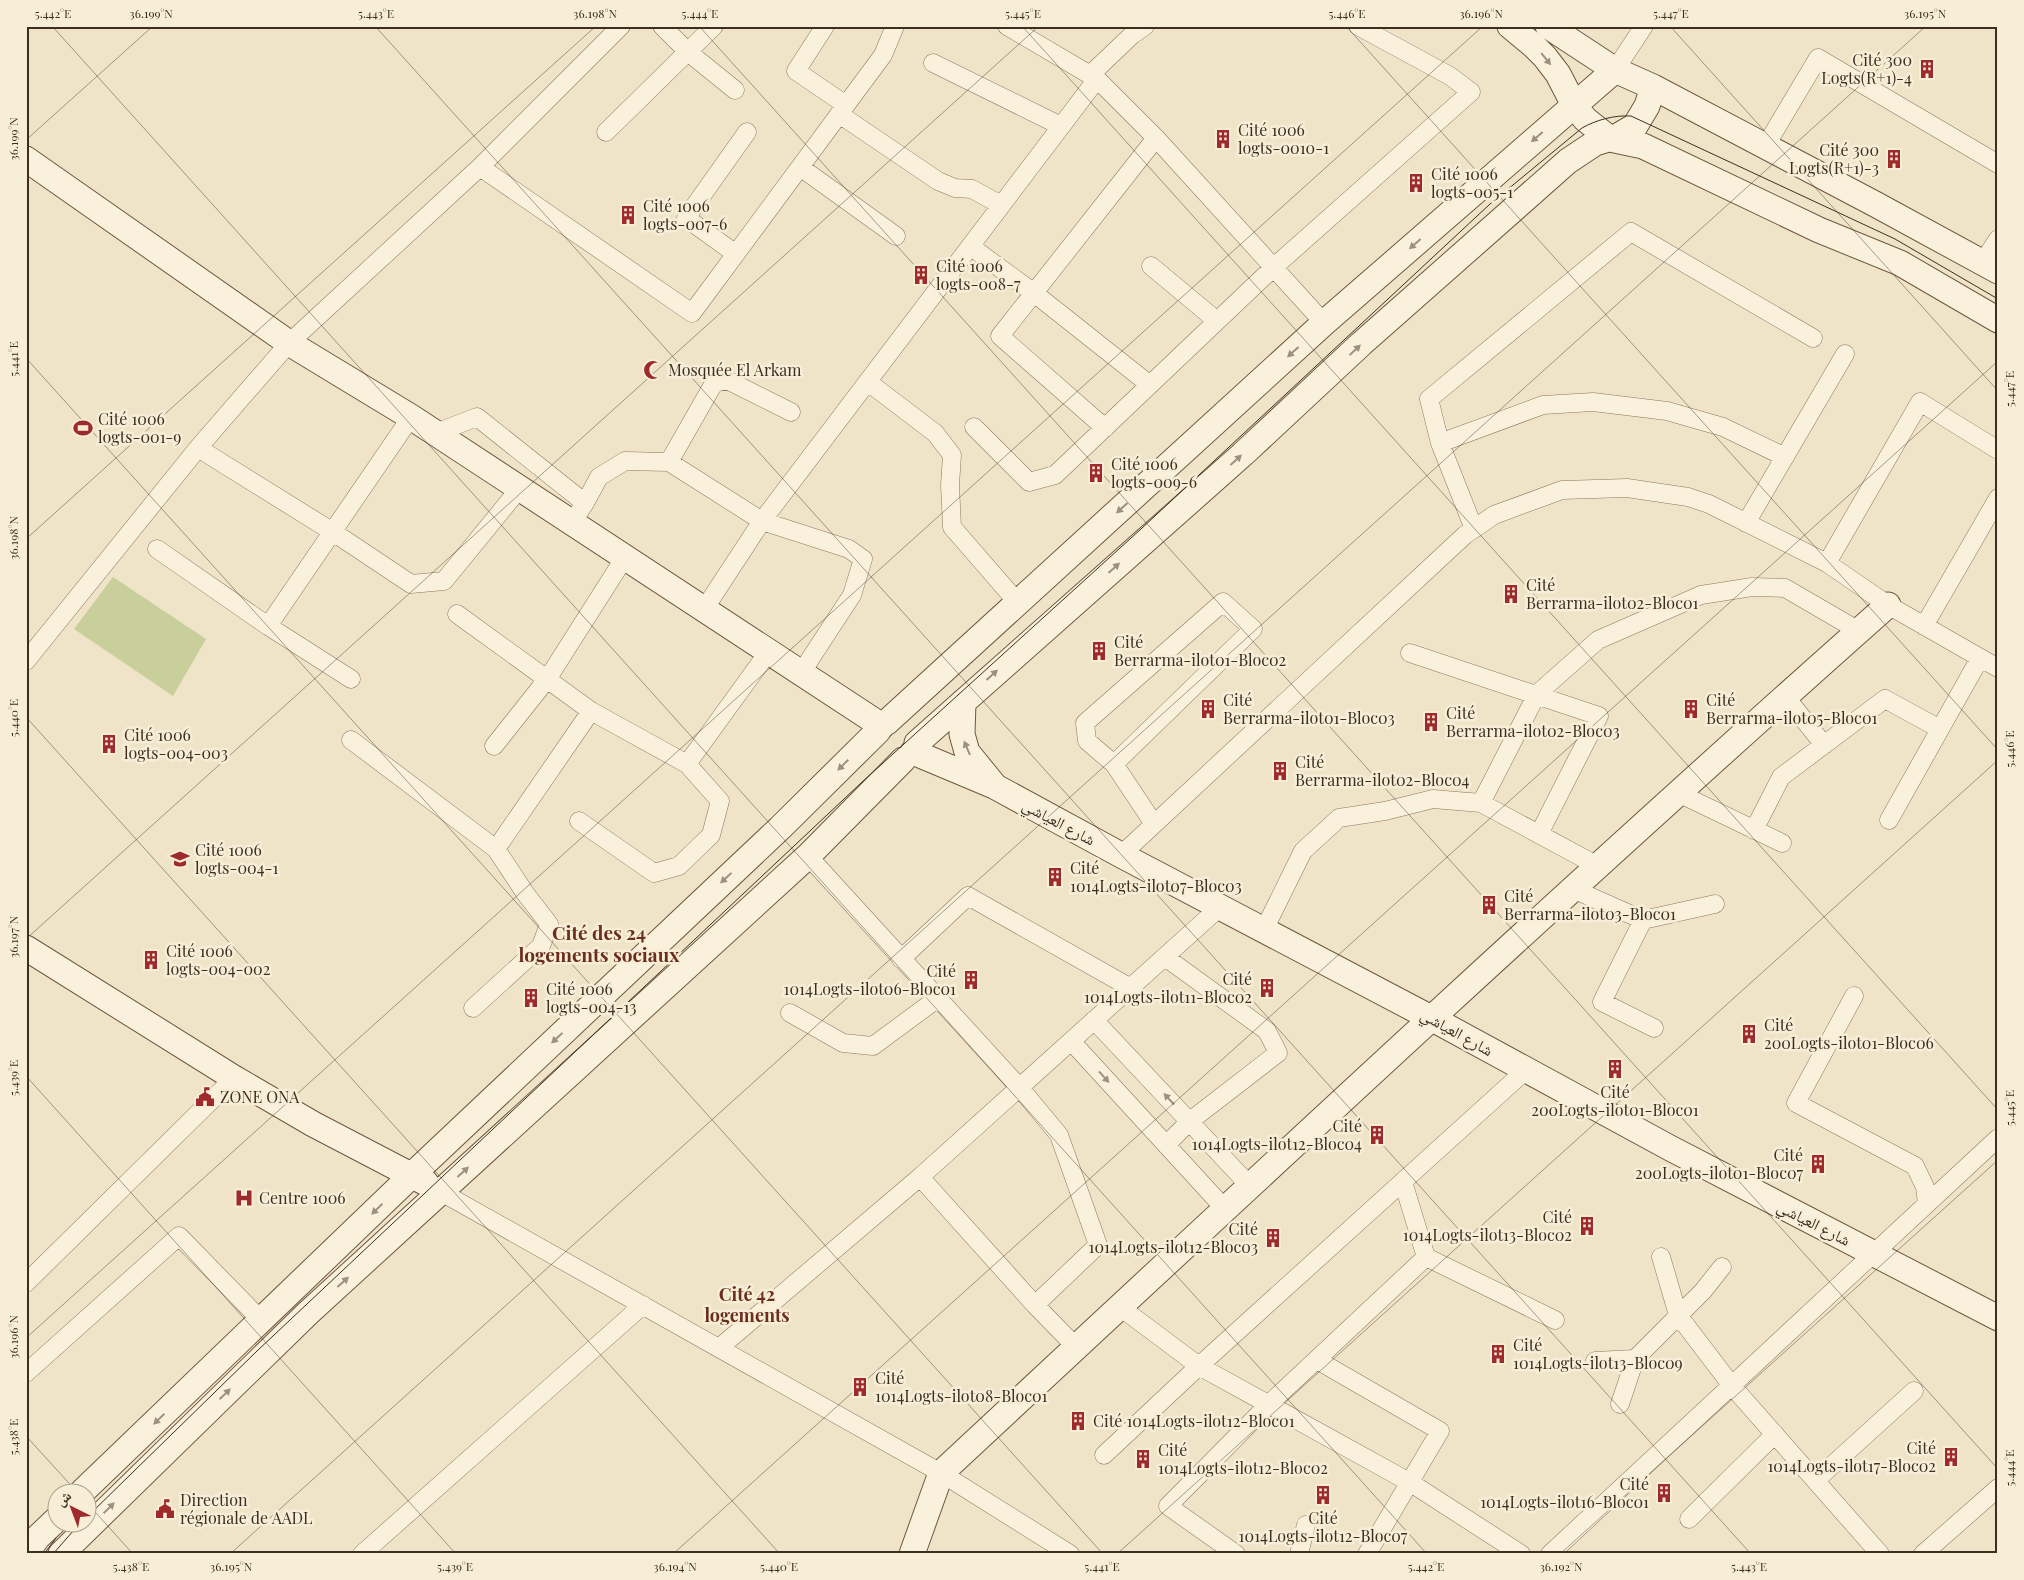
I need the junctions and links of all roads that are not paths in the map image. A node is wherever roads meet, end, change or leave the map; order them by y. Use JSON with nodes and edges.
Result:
{"nodes":[{"id":1,"x":621,"y":26,"type":"edge"},
{"id":2,"x":662,"y":26,"type":"edge"},
{"id":3,"x":714,"y":26,"type":"edge"},
{"id":4,"x":825,"y":26,"type":"edge"},
{"id":5,"x":895,"y":26,"type":"edge"},
{"id":6,"x":1006,"y":26,"type":"edge"},
{"id":7,"x":1358,"y":26,"type":"edge"},
{"id":8,"x":1510,"y":26,"type":"edge"},
{"id":9,"x":1548,"y":26,"type":"edge"},
{"id":10,"x":1644,"y":26,"type":"edge"},
{"id":11,"x":1134,"y":29,"type":"edge"},
{"id":12,"x":688,"y":52,"type":"junction"},
{"id":13,"x":932,"y":63,"type":"dead end"},
{"id":14,"x":1615,"y":70,"type":"junction"},
{"id":15,"x":1094,"y":77,"type":"junction"},
{"id":16,"x":1653,"y":87,"type":"junction"},
{"id":17,"x":736,"y":90,"type":"dead end"},
{"id":18,"x":1574,"y":105,"type":"junction"},
{"id":19,"x":842,"y":110,"type":"junction"},
{"id":20,"x":1061,"y":126,"type":"junction"},
{"id":21,"x":606,"y":132,"type":"dead end"},
{"id":22,"x":747,"y":132,"type":"dead end"},
{"id":23,"x":1156,"y":138,"type":"junction"},
{"id":24,"x":1610,"y":138,"type":"junction"},
{"id":25,"x":1765,"y":147,"type":"junction"},
{"id":26,"x":26,"y":159,"type":"edge"},
{"id":27,"x":1998,"y":164,"type":"edge"},
{"id":28,"x":480,"y":167,"type":"junction"},
{"id":29,"x":800,"y":167,"type":"junction"},
{"id":30,"x":1002,"y":205,"type":"junction"},
{"id":31,"x":896,"y":236,"type":"dead end"},
{"id":32,"x":1998,"y":238,"type":"edge"},
{"id":33,"x":970,"y":246,"type":"junction"},
{"id":34,"x":736,"y":254,"type":"junction"},
{"id":35,"x":1150,"y":266,"type":"dead end"},
{"id":36,"x":1990,"y":267,"type":"edge"},
{"id":37,"x":1274,"y":268,"type":"junction"},
{"id":38,"x":1034,"y":293,"type":"junction"},
{"id":39,"x":1998,"y":320,"type":"edge"},
{"id":40,"x":1217,"y":321,"type":"junction"},
{"id":41,"x":1324,"y":324,"type":"junction"},
{"id":42,"x":1813,"y":338,"type":"dead end"},
{"id":43,"x":289,"y":343,"type":"junction"},
{"id":44,"x":1845,"y":354,"type":"dead end"},
{"id":45,"x":868,"y":382,"type":"junction"},
{"id":46,"x":1150,"y":385,"type":"junction"},
{"id":47,"x":792,"y":412,"type":"dead end"},
{"id":48,"x":411,"y":416,"type":"junction"},
{"id":49,"x":974,"y":427,"type":"dead end"},
{"id":50,"x":1105,"y":428,"type":"junction"},
{"id":51,"x":436,"y":433,"type":"junction"},
{"id":52,"x":1440,"y":443,"type":"junction"},
{"id":53,"x":198,"y":448,"type":"junction"},
{"id":54,"x":1998,"y":450,"type":"edge"},
{"id":55,"x":1785,"y":457,"type":"junction"},
{"id":56,"x":669,"y":462,"type":"junction"},
{"id":57,"x":520,"y":488,"type":"junction"},
{"id":58,"x":1998,"y":498,"type":"edge"},
{"id":59,"x":579,"y":513,"type":"junction"},
{"id":60,"x":762,"y":522,"type":"junction"},
{"id":61,"x":1746,"y":523,"type":"junction"},
{"id":62,"x":1474,"y":528,"type":"junction"},
{"id":63,"x":333,"y":532,"type":"junction"},
{"id":64,"x":156,"y":549,"type":"dead end"},
{"id":65,"x":625,"y":557,"type":"junction"},
{"id":66,"x":1826,"y":563,"type":"junction"},
{"id":67,"x":1018,"y":603,"type":"junction"},
{"id":68,"x":1888,"y":605,"type":"junction"},
{"id":69,"x":705,"y":608,"type":"junction"},
{"id":70,"x":457,"y":614,"type":"dead end"},
{"id":71,"x":268,"y":626,"type":"junction"},
{"id":72,"x":1924,"y":626,"type":"junction"},
{"id":73,"x":1858,"y":631,"type":"junction"},
{"id":74,"x":768,"y":652,"type":"junction"},
{"id":75,"x":1410,"y":653,"type":"dead end"},
{"id":76,"x":1980,"y":658,"type":"junction"},
{"id":77,"x":26,"y":661,"type":"edge"},
{"id":78,"x":1998,"y":668,"type":"edge"},
{"id":79,"x":801,"y":673,"type":"junction"},
{"id":80,"x":548,"y":678,"type":"junction"},
{"id":81,"x":351,"y":679,"type":"dead end"},
{"id":82,"x":1537,"y":694,"type":"junction"},
{"id":83,"x":1785,"y":696,"type":"junction"},
{"id":84,"x":963,"y":702,"type":"junction"},
{"id":85,"x":590,"y":711,"type":"junction"},
{"id":86,"x":882,"y":726,"type":"junction"},
{"id":87,"x":1940,"y":729,"type":"junction"},
{"id":88,"x":351,"y":740,"type":"dead end"},
{"id":89,"x":494,"y":746,"type":"dead end"},
{"id":90,"x":1824,"y":746,"type":"junction"},
{"id":91,"x":911,"y":751,"type":"junction"},
{"id":92,"x":687,"y":764,"type":"junction"},
{"id":93,"x":1114,"y":764,"type":"junction"},
{"id":94,"x":994,"y":786,"type":"junction"},
{"id":95,"x":1678,"y":793,"type":"junction"},
{"id":96,"x":1482,"y":803,"type":"junction"},
{"id":97,"x":1889,"y":820,"type":"dead end"},
{"id":98,"x":579,"y":821,"type":"dead end"},
{"id":99,"x":1154,"y":824,"type":"junction"},
{"id":100,"x":1754,"y":830,"type":"junction"},
{"id":101,"x":1539,"y":834,"type":"junction"},
{"id":102,"x":1782,"y":843,"type":"dead end"},
{"id":103,"x":496,"y":848,"type":"junction"},
{"id":104,"x":1121,"y":855,"type":"junction"},
{"id":105,"x":808,"y":856,"type":"junction"},
{"id":106,"x":1598,"y":866,"type":"junction"},
{"id":107,"x":1573,"y":889,"type":"junction"},
{"id":108,"x":1715,"y":904,"type":"dead end"},
{"id":109,"x":1220,"y":907,"type":"junction"},
{"id":110,"x":1643,"y":920,"type":"junction"},
{"id":111,"x":1264,"y":930,"type":"junction"},
{"id":112,"x":26,"y":948,"type":"edge"},
{"id":113,"x":1165,"y":957,"type":"junction"},
{"id":114,"x":901,"y":959,"type":"junction"},
{"id":115,"x":1131,"y":988,"type":"junction"},
{"id":116,"x":1854,"y":996,"type":"dead end"},
{"id":117,"x":938,"y":998,"type":"junction"},
{"id":118,"x":473,"y":1008,"type":"dead end"},
{"id":119,"x":790,"y":1013,"type":"dead end"},
{"id":120,"x":1431,"y":1018,"type":"junction"},
{"id":121,"x":1094,"y":1020,"type":"junction"},
{"id":122,"x":1654,"y":1028,"type":"dead end"},
{"id":123,"x":1071,"y":1041,"type":"junction"},
{"id":124,"x":1526,"y":1070,"type":"junction"},
{"id":125,"x":234,"y":1078,"type":"junction"},
{"id":126,"x":1020,"y":1088,"type":"junction"},
{"id":127,"x":1190,"y":1121,"type":"junction"},
{"id":128,"x":1998,"y":1138,"type":"edge"},
{"id":129,"x":1166,"y":1145,"type":"junction"},
{"id":130,"x":412,"y":1175,"type":"junction"},
{"id":131,"x":920,"y":1177,"type":"junction"},
{"id":132,"x":1403,"y":1182,"type":"junction"},
{"id":133,"x":1250,"y":1186,"type":"junction"},
{"id":134,"x":441,"y":1192,"type":"junction"},
{"id":135,"x":1927,"y":1204,"type":"junction"},
{"id":136,"x":1226,"y":1209,"type":"junction"},
{"id":137,"x":1874,"y":1253,"type":"junction"},
{"id":138,"x":1661,"y":1256,"type":"dead end"},
{"id":139,"x":1426,"y":1257,"type":"junction"},
{"id":140,"x":1722,"y":1267,"type":"dead end"},
{"id":141,"x":26,"y":1283,"type":"edge"},
{"id":142,"x":643,"y":1305,"type":"junction"},
{"id":143,"x":1035,"y":1305,"type":"junction"},
{"id":144,"x":1120,"y":1307,"type":"junction"},
{"id":145,"x":1678,"y":1316,"type":"junction"},
{"id":146,"x":1998,"y":1318,"type":"edge"},
{"id":147,"x":261,"y":1320,"type":"junction"},
{"id":148,"x":1555,"y":1320,"type":"dead end"},
{"id":149,"x":1076,"y":1347,"type":"junction"},
{"id":150,"x":719,"y":1348,"type":"junction"},
{"id":151,"x":1635,"y":1359,"type":"junction"},
{"id":152,"x":1317,"y":1360,"type":"junction"},
{"id":153,"x":1595,"y":1361,"type":"dead end"},
{"id":154,"x":1199,"y":1366,"type":"junction"},
{"id":155,"x":26,"y":1373,"type":"edge"},
{"id":156,"x":1732,"y":1386,"type":"junction"},
{"id":157,"x":1914,"y":1391,"type":"dead end"},
{"id":158,"x":1269,"y":1404,"type":"junction"},
{"id":159,"x":1620,"y":1404,"type":"dead end"},
{"id":160,"x":1775,"y":1434,"type":"junction"},
{"id":161,"x":1104,"y":1455,"type":"dead end"},
{"id":162,"x":941,"y":1473,"type":"junction"},
{"id":163,"x":1816,"y":1480,"type":"junction"},
{"id":164,"x":92,"y":1482,"type":"edge"},
{"id":165,"x":1411,"y":1483,"type":"junction"},
{"id":166,"x":1998,"y":1488,"type":"edge"},
{"id":167,"x":1689,"y":1518,"type":"dead end"},
{"id":168,"x":1306,"y":1525,"type":"dead end"},
{"id":169,"x":48,"y":1528,"type":"edge"},
{"id":170,"x":26,"y":1553,"type":"edge"},
{"id":171,"x":61,"y":1554,"type":"edge"},
{"id":172,"x":362,"y":1554,"type":"edge"},
{"id":173,"x":912,"y":1554,"type":"edge"},
{"id":174,"x":1070,"y":1554,"type":"edge"},
{"id":175,"x":1236,"y":1554,"type":"edge"},
{"id":176,"x":1298,"y":1554,"type":"edge"},
{"id":177,"x":1367,"y":1554,"type":"edge"},
{"id":178,"x":1521,"y":1554,"type":"edge"},
{"id":179,"x":1550,"y":1554,"type":"edge"},
{"id":180,"x":1880,"y":1554,"type":"edge"},
{"id":181,"x":1923,"y":1554,"type":"edge"}],
"edges":[{"from":1,"to":28,"type":"street"},
{"from":2,"to":12,"type":"street"},
{"from":3,"to":12,"type":"street"},
{"from":4,"to":19,"type":"street"},
{"from":5,"to":19,"type":"street"},
{"from":6,"to":15,"type":"street"},
{"from":7,"to":37,"type":"street"},
{"from":8,"to":18,"type":"street","one_way":true},
{"from":9,"to":14,"type":"street"},
{"from":10,"to":14,"type":"street"},
{"from":11,"to":15,"type":"street"},
{"from":12,"to":17,"type":"street"},
{"from":12,"to":21,"type":"street"},
{"from":13,"to":20,"type":"street"},
{"from":14,"to":16,"type":"street"},
{"from":14,"to":18,"type":"street"},
{"from":15,"to":20,"type":"street"},
{"from":15,"to":23,"type":"street"},
{"from":16,"to":24,"type":"street"},
{"from":16,"to":25,"type":"street"},
{"from":18,"to":24,"type":"street"},
{"from":18,"to":41,"type":"street","one_way":true},
{"from":19,"to":29,"type":"street"},
{"from":19,"to":30,"type":"street"},
{"from":20,"to":30,"type":"street"},
{"from":22,"to":34,"type":"street"},
{"from":23,"to":37,"type":"street"},
{"from":23,"to":38,"type":"street"},
{"from":24,"to":39,"type":"street"},
{"from":84,"to":24,"type":"street","one_way":true},
{"from":25,"to":27,"type":"street"},
{"from":25,"to":36,"type":"street"},
{"from":26,"to":43,"type":"street"},
{"from":28,"to":34,"type":"street"},
{"from":28,"to":43,"type":"street"},
{"from":29,"to":31,"type":"street"},
{"from":29,"to":34,"type":"street"},
{"from":30,"to":33,"type":"street"},
{"from":32,"to":36,"type":"street"},
{"from":33,"to":38,"type":"street"},
{"from":33,"to":45,"type":"street"},
{"from":35,"to":40,"type":"street"},
{"from":37,"to":40,"type":"street"},
{"from":37,"to":41,"type":"street"},
{"from":38,"to":46,"type":"street"},
{"from":38,"to":50,"type":"street"},
{"from":40,"to":46,"type":"street"},
{"from":41,"to":67,"type":"street","one_way":true},
{"from":42,"to":52,"type":"street"},
{"from":43,"to":48,"type":"street"},
{"from":43,"to":53,"type":"street"},
{"from":44,"to":55,"type":"street"},
{"from":45,"to":60,"type":"street"},
{"from":45,"to":67,"type":"street"},
{"from":46,"to":50,"type":"street"},
{"from":47,"to":56,"type":"street"},
{"from":48,"to":51,"type":"street"},
{"from":48,"to":63,"type":"street"},
{"from":49,"to":50,"type":"street"},
{"from":51,"to":57,"type":"street"},
{"from":51,"to":59,"type":"street"},
{"from":52,"to":55,"type":"street"},
{"from":52,"to":62,"type":"street"},
{"from":53,"to":63,"type":"street"},
{"from":53,"to":77,"type":"street"},
{"from":54,"to":66,"type":"street"},
{"from":55,"to":61,"type":"street"},
{"from":56,"to":59,"type":"street"},
{"from":56,"to":60,"type":"street"},
{"from":57,"to":59,"type":"street"},
{"from":57,"to":63,"type":"street"},
{"from":58,"to":72,"type":"street"},
{"from":59,"to":65,"type":"street"},
{"from":60,"to":69,"type":"street"},
{"from":60,"to":79,"type":"street"},
{"from":61,"to":62,"type":"street"},
{"from":61,"to":66,"type":"street"},
{"from":62,"to":99,"type":"street"},
{"from":63,"to":71,"type":"street"},
{"from":64,"to":71,"type":"street"},
{"from":65,"to":69,"type":"street"},
{"from":65,"to":80,"type":"street"},
{"from":66,"to":68,"type":"street"},
{"from":67,"to":86,"type":"street"},
{"from":68,"to":72,"type":"street"},
{"from":68,"to":73,"type":"street"},
{"from":69,"to":74,"type":"street"},
{"from":70,"to":80,"type":"street"},
{"from":71,"to":81,"type":"street"},
{"from":72,"to":76,"type":"street"},
{"from":73,"to":82,"type":"street"},
{"from":73,"to":83,"type":"street"},
{"from":74,"to":79,"type":"street"},
{"from":74,"to":92,"type":"street"},
{"from":75,"to":82,"type":"street"},
{"from":76,"to":78,"type":"street"},
{"from":76,"to":87,"type":"street"},
{"from":79,"to":86,"type":"street"},
{"from":80,"to":85,"type":"street"},
{"from":80,"to":89,"type":"street"},
{"from":82,"to":96,"type":"street"},
{"from":82,"to":101,"type":"street"},
{"from":83,"to":90,"type":"street"},
{"from":83,"to":95,"type":"street"},
{"from":84,"to":91,"type":"street"},
{"from":94,"to":84,"type":"street","one_way":true},
{"from":85,"to":92,"type":"street"},
{"from":85,"to":103,"type":"street"},
{"from":86,"to":91,"type":"street"},
{"from":86,"to":91,"type":"street"},
{"from":86,"to":130,"type":"street","one_way":true},
{"from":87,"to":90,"type":"street"},
{"from":87,"to":97,"type":"street"},
{"from":88,"to":103,"type":"street"},
{"from":90,"to":100,"type":"street"},
{"from":91,"to":94,"type":"street","name":"شارع العياشي"},
{"from":91,"to":105,"type":"street"},
{"from":92,"to":98,"type":"street"},
{"from":93,"to":93,"type":"street"},
{"from":93,"to":99,"type":"street"},
{"from":94,"to":104,"type":"street","name":"شارع العياشي"},
{"from":95,"to":100,"type":"street"},
{"from":95,"to":106,"type":"street"},
{"from":96,"to":101,"type":"street"},
{"from":96,"to":111,"type":"street"},
{"from":99,"to":104,"type":"street"},
{"from":100,"to":102,"type":"street"},
{"from":101,"to":106,"type":"street"},
{"from":103,"to":118,"type":"street"},
{"from":104,"to":109,"type":"street","name":"شارع العياشي"},
{"from":105,"to":114,"type":"street"},
{"from":134,"to":105,"type":"street","one_way":true},
{"from":106,"to":107,"type":"street"},
{"from":107,"to":110,"type":"street"},
{"from":107,"to":120,"type":"street"},
{"from":108,"to":110,"type":"street"},
{"from":109,"to":111,"type":"street","name":"شارع العياشي"},
{"from":109,"to":113,"type":"street"},
{"from":110,"to":122,"type":"street"},
{"from":111,"to":120,"type":"street","name":"شارع العياشي"},
{"from":112,"to":125,"type":"street"},
{"from":113,"to":115,"type":"street"},
{"from":113,"to":127,"type":"street"},
{"from":114,"to":115,"type":"street"},
{"from":114,"to":117,"type":"street"},
{"from":115,"to":121,"type":"street"},
{"from":116,"to":135,"type":"street"},
{"from":117,"to":119,"type":"street"},
{"from":117,"to":126,"type":"street"},
{"from":120,"to":124,"type":"street","name":"شارع العياشي"},
{"from":120,"to":133,"type":"street"},
{"from":121,"to":123,"type":"street"},
{"from":127,"to":121,"type":"street","one_way":true},
{"from":123,"to":126,"type":"street"},
{"from":123,"to":129,"type":"street","one_way":true},
{"from":124,"to":132,"type":"street"},
{"from":124,"to":137,"type":"street","name":"شارع العياشي"},
{"from":125,"to":130,"type":"street"},
{"from":125,"to":141,"type":"street"},
{"from":126,"to":131,"type":"street"},
{"from":126,"to":143,"type":"street"},
{"from":127,"to":129,"type":"street"},
{"from":127,"to":133,"type":"street"},
{"from":128,"to":135,"type":"street"},
{"from":129,"to":136,"type":"street"},
{"from":130,"to":134,"type":"street"},
{"from":130,"to":147,"type":"street","one_way":true},
{"from":131,"to":143,"type":"street"},
{"from":131,"to":150,"type":"street"},
{"from":132,"to":139,"type":"street"},
{"from":132,"to":154,"type":"street"},
{"from":133,"to":136,"type":"street"},
{"from":134,"to":142,"type":"street"},
{"from":171,"to":134,"type":"street","one_way":true},
{"from":135,"to":137,"type":"street"},
{"from":136,"to":144,"type":"street"},
{"from":137,"to":146,"type":"street","name":"شارع العياشي"},
{"from":137,"to":156,"type":"street"},
{"from":138,"to":145,"type":"street"},
{"from":139,"to":148,"type":"street"},
{"from":139,"to":152,"type":"street"},
{"from":140,"to":145,"type":"street"},
{"from":142,"to":150,"type":"street"},
{"from":142,"to":172,"type":"street"},
{"from":143,"to":149,"type":"street"},
{"from":144,"to":149,"type":"street"},
{"from":144,"to":154,"type":"street"},
{"from":145,"to":151,"type":"street"},
{"from":145,"to":156,"type":"street"},
{"from":147,"to":155,"type":"street"},
{"from":147,"to":164,"type":"street","one_way":true},
{"from":149,"to":162,"type":"street"},
{"from":150,"to":162,"type":"street"},
{"from":151,"to":153,"type":"street"},
{"from":151,"to":159,"type":"street"},
{"from":152,"to":158,"type":"street"},
{"from":152,"to":165,"type":"street"},
{"from":154,"to":158,"type":"street"},
{"from":154,"to":161,"type":"street"},
{"from":156,"to":160,"type":"street"},
{"from":156,"to":179,"type":"street"},
{"from":157,"to":163,"type":"street"},
{"from":158,"to":165,"type":"street"},
{"from":158,"to":175,"type":"street"},
{"from":160,"to":163,"type":"street"},
{"from":160,"to":167,"type":"street"},
{"from":162,"to":173,"type":"street"},
{"from":162,"to":174,"type":"street"},
{"from":163,"to":180,"type":"street"},
{"from":165,"to":177,"type":"street"},
{"from":165,"to":178,"type":"street"},
{"from":166,"to":181,"type":"street"},
{"from":168,"to":176,"type":"street"},
{"from":169,"to":170,"type":"street"}]}
